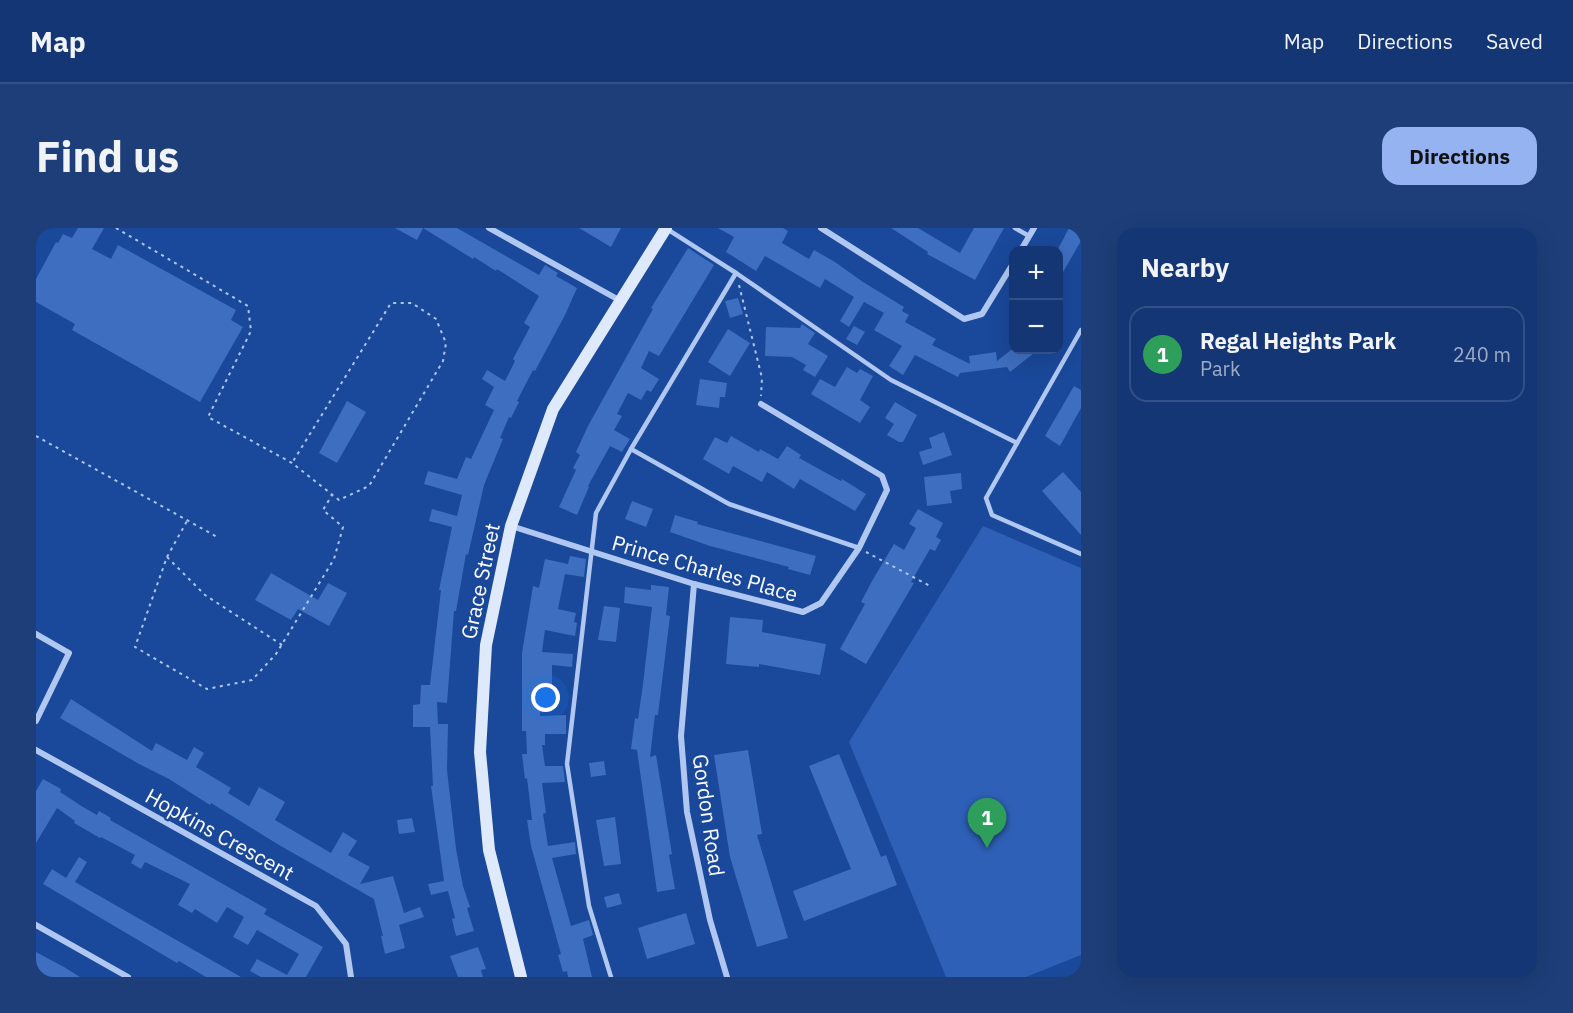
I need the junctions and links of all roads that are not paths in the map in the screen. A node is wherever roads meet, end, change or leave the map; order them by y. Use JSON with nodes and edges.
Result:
{"nodes":[{"id":1,"x":489,"y":228,"type":"edge"},
{"id":2,"x":665,"y":228,"type":"edge"},
{"id":3,"x":821,"y":228,"type":"edge"},
{"id":4,"x":1015,"y":228,"type":"edge"},
{"id":5,"x":1034,"y":228,"type":"edge"},
{"id":6,"x":1029,"y":236,"type":"junction"},
{"id":7,"x":1023,"y":246,"type":"edge"},
{"id":8,"x":1009,"y":270,"type":"edge"},
{"id":9,"x":736,"y":273,"type":"junction"},
{"id":10,"x":619,"y":300,"type":"junction"},
{"id":11,"x":1081,"y":330,"type":"edge"},
{"id":12,"x":760,"y":404,"type":"road end"},
{"id":13,"x":1017,"y":443,"type":"junction"},
{"id":14,"x":631,"y":449,"type":"junction"},
{"id":15,"x":511,"y":526,"type":"junction"},
{"id":16,"x":858,"y":548,"type":"junction"},
{"id":17,"x":591,"y":553,"type":"junction"},
{"id":18,"x":1081,"y":554,"type":"edge"},
{"id":19,"x":694,"y":584,"type":"junction"},
{"id":20,"x":36,"y":634,"type":"edge"},
{"id":21,"x":36,"y":721,"type":"edge"},
{"id":22,"x":36,"y":750,"type":"edge"},
{"id":23,"x":36,"y":925,"type":"edge"},
{"id":24,"x":128,"y":977,"type":"edge"},
{"id":25,"x":351,"y":977,"type":"edge"},
{"id":26,"x":521,"y":977,"type":"edge"},
{"id":27,"x":611,"y":977,"type":"edge"},
{"id":28,"x":727,"y":977,"type":"edge"}],
"edges":[{"from":1,"to":10,"type":"street"},
{"from":2,"to":9,"type":"lane"},
{"from":2,"to":10,"type":"street","name":"Grace Street"},
{"from":3,"to":8,"type":"street"},
{"from":4,"to":6,"type":"lane"},
{"from":5,"to":6,"type":"street"},
{"from":6,"to":7,"type":"street"},
{"from":9,"to":13,"type":"lane"},
{"from":9,"to":14,"type":"lane"},
{"from":10,"to":15,"type":"street","name":"Grace Street"},
{"from":11,"to":13,"type":"lane"},
{"from":12,"to":16,"type":"street","name":"Prince Charles Place"},
{"from":13,"to":18,"type":"lane"},
{"from":14,"to":16,"type":"lane"},
{"from":14,"to":17,"type":"lane"},
{"from":15,"to":17,"type":"street","name":"Prince Charles Place"},
{"from":15,"to":26,"type":"street","name":"Grace Street"},
{"from":16,"to":19,"type":"street","name":"Prince Charles Place"},
{"from":17,"to":19,"type":"street","name":"Prince Charles Place"},
{"from":17,"to":27,"type":"lane"},
{"from":19,"to":28,"type":"street","name":"Gordon Road"},
{"from":20,"to":21,"type":"street"},
{"from":22,"to":25,"type":"street","name":"Hopkins Crescent"},
{"from":23,"to":24,"type":"street"}]}
